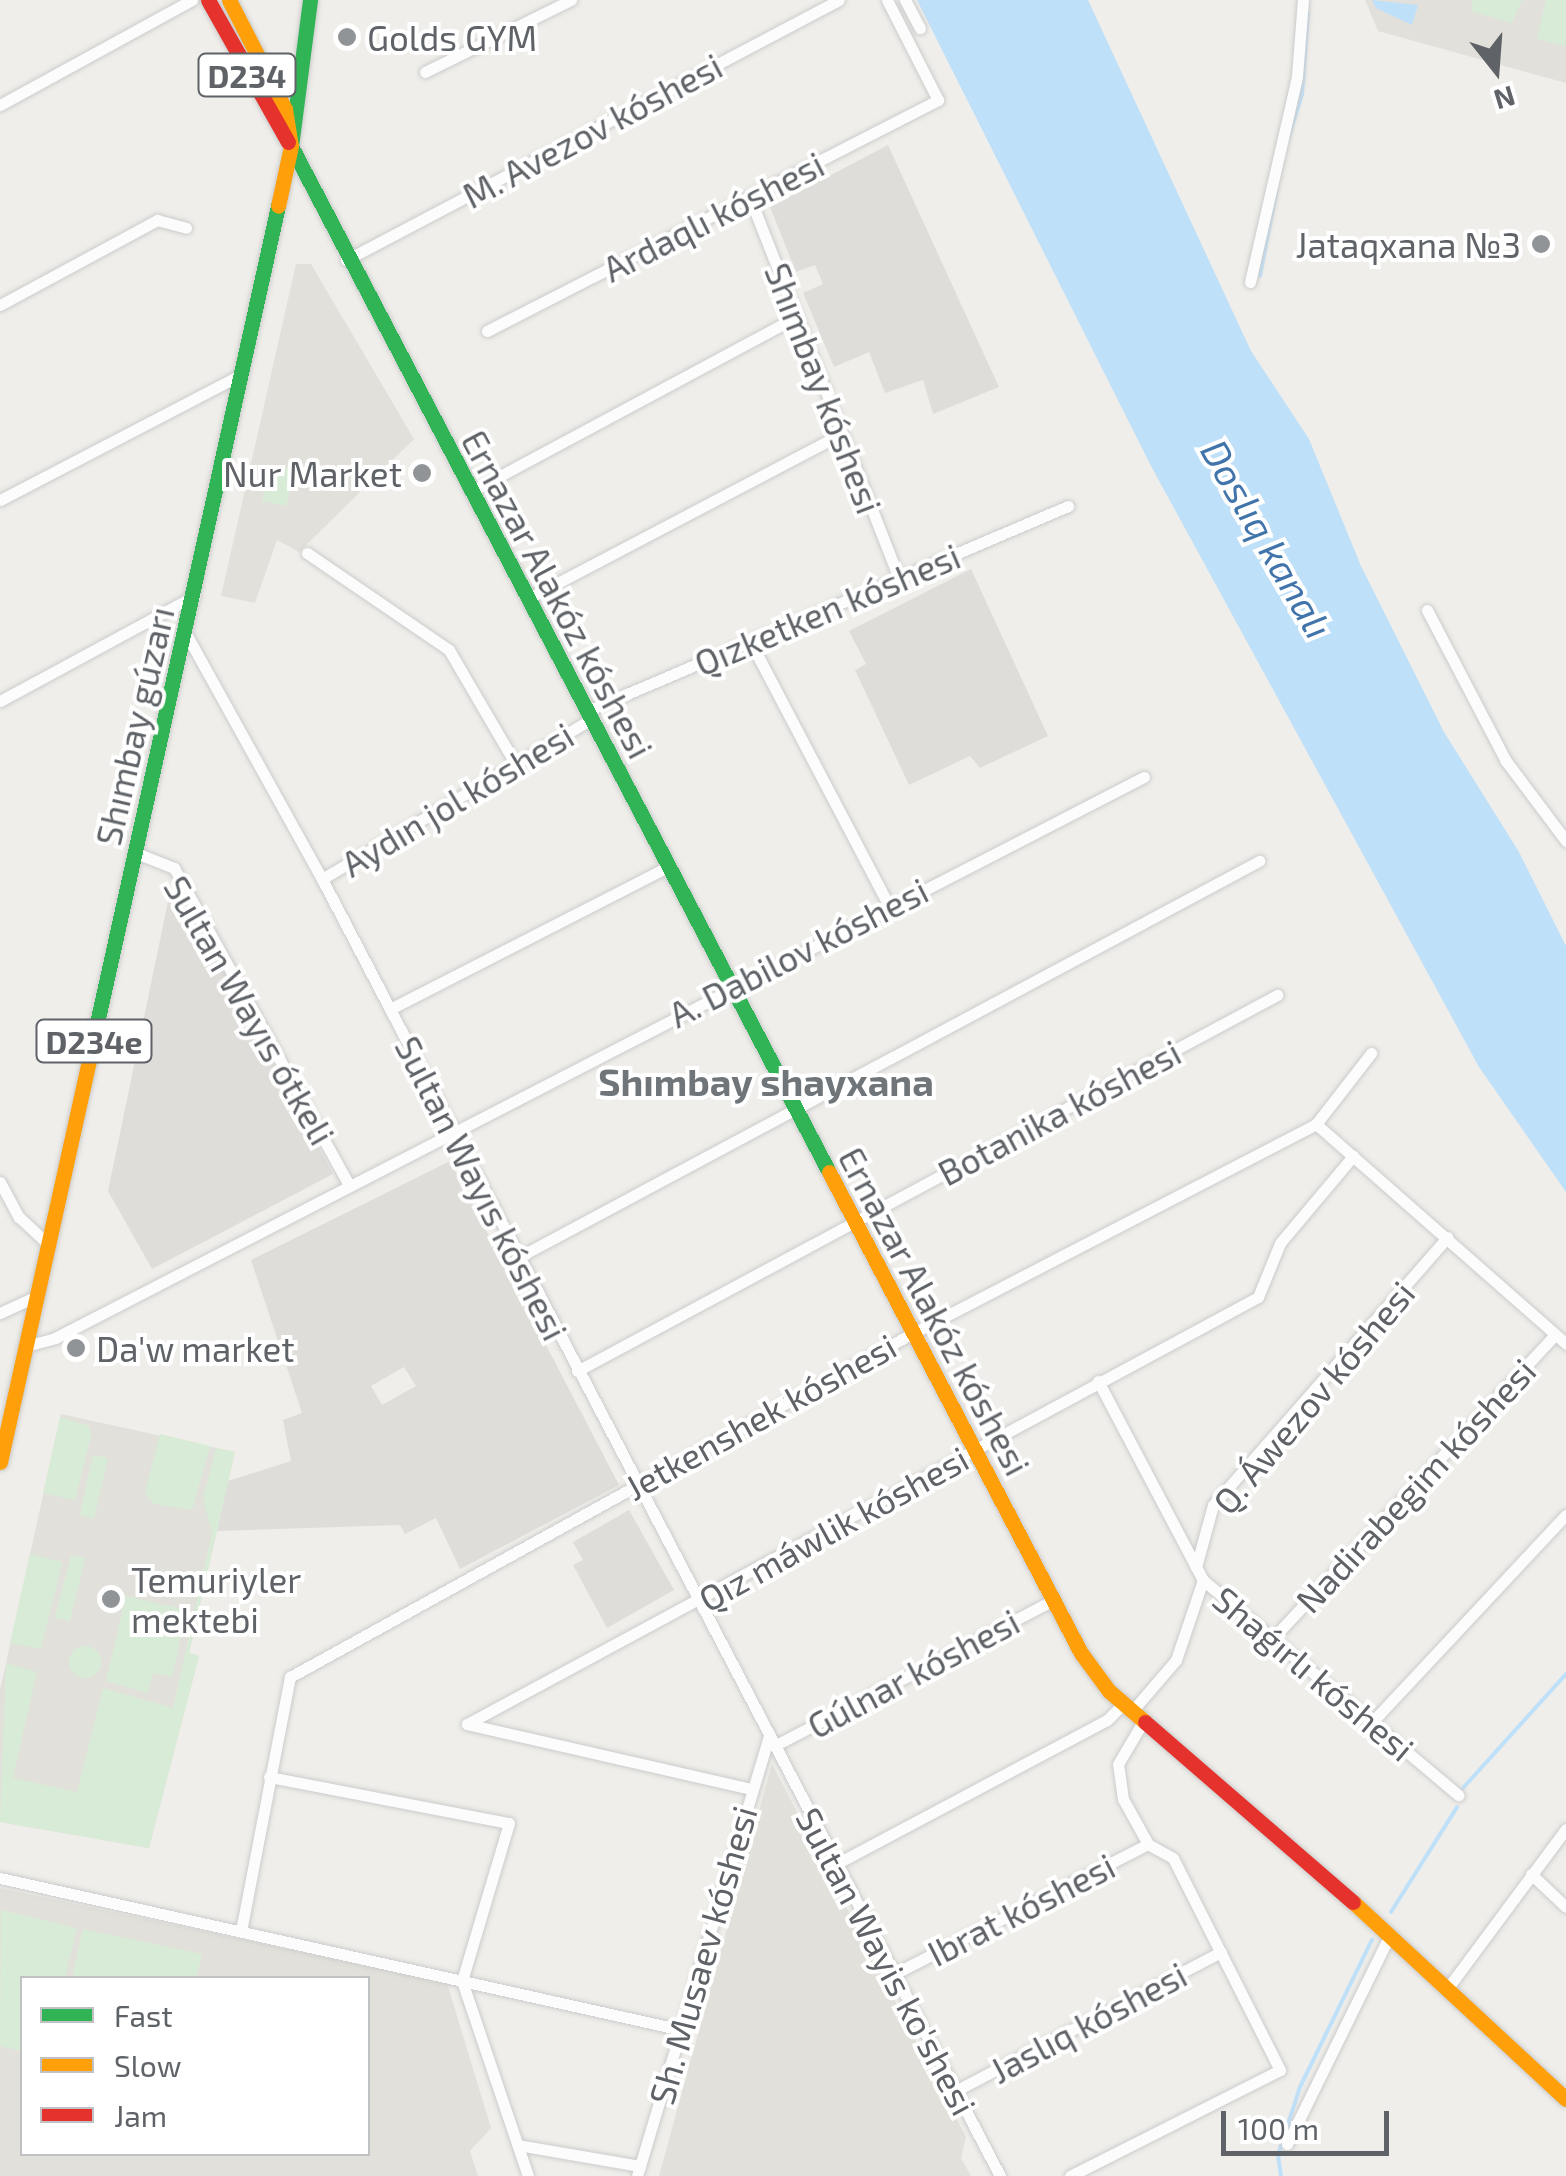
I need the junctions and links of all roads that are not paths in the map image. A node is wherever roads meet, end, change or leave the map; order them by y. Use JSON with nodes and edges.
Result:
{"nodes":[{"id":1,"x":192,"y":0,"type":"edge"},
{"id":2,"x":208,"y":0,"type":"edge"},
{"id":3,"x":229,"y":0,"type":"edge"},
{"id":4,"x":310,"y":0,"type":"edge"},
{"id":5,"x":571,"y":0,"type":"edge"},
{"id":6,"x":839,"y":0,"type":"edge"},
{"id":7,"x":887,"y":0,"type":"edge"},
{"id":8,"x":905,"y":0,"type":"edge"},
{"id":9,"x":1303,"y":0,"type":"edge"},
{"id":10,"x":920,"y":28,"type":"dead end"},
{"id":11,"x":425,"y":72,"type":"dead end"},
{"id":12,"x":0,"y":105,"type":"edge"},
{"id":13,"x":291,"y":146,"type":"junction"},
{"id":14,"x":750,"y":198,"type":"junction"},
{"id":15,"x":186,"y":228,"type":"dead end"},
{"id":16,"x":346,"y":260,"type":"junction"},
{"id":17,"x":1250,"y":282,"type":"dead end"},
{"id":18,"x":0,"y":304,"type":"edge"},
{"id":19,"x":797,"y":317,"type":"junction"},
{"id":20,"x":487,"y":330,"type":"dead end"},
{"id":21,"x":244,"y":374,"type":"junction"},
{"id":22,"x":841,"y":434,"type":"junction"},
{"id":23,"x":470,"y":492,"type":"junction"},
{"id":24,"x":0,"y":500,"type":"edge"},
{"id":25,"x":1068,"y":506,"type":"dead end"},
{"id":26,"x":307,"y":553,"type":"dead end"},
{"id":27,"x":899,"y":579,"type":"junction"},
{"id":28,"x":194,"y":596,"type":"junction"},
{"id":29,"x":526,"y":598,"type":"junction"},
{"id":30,"x":1427,"y":610,"type":"dead end"},
{"id":31,"x":185,"y":632,"type":"junction"},
{"id":32,"x":750,"y":641,"type":"junction"},
{"id":33,"x":0,"y":701,"type":"edge"},
{"id":34,"x":589,"y":715,"type":"junction"},
{"id":35,"x":515,"y":763,"type":"junction"},
{"id":36,"x":1144,"y":777,"type":"dead end"},
{"id":37,"x":1566,"y":841,"type":"edge"},
{"id":38,"x":136,"y":852,"type":"junction"},
{"id":39,"x":1259,"y":861,"type":"dead end"},
{"id":40,"x":670,"y":866,"type":"junction"},
{"id":41,"x":322,"y":879,"type":"junction"},
{"id":42,"x":888,"y":904,"type":"junction"},
{"id":43,"x":731,"y":986,"type":"junction"},
{"id":44,"x":1277,"y":994,"type":"dead end"},
{"id":45,"x":390,"y":1010,"type":"junction"},
{"id":46,"x":1371,"y":1054,"type":"dead end"},
{"id":47,"x":792,"y":1107,"type":"junction"},
{"id":48,"x":1316,"y":1124,"type":"junction"},
{"id":49,"x":452,"y":1134,"type":"junction"},
{"id":50,"x":1353,"y":1156,"type":"junction"},
{"id":51,"x":0,"y":1182,"type":"edge"},
{"id":52,"x":348,"y":1185,"type":"junction"},
{"id":53,"x":854,"y":1223,"type":"junction"},
{"id":54,"x":1448,"y":1238,"type":"junction"},
{"id":55,"x":49,"y":1245,"type":"junction"},
{"id":56,"x":518,"y":1258,"type":"junction"},
{"id":57,"x":37,"y":1296,"type":"junction"},
{"id":58,"x":0,"y":1313,"type":"edge"},
{"id":59,"x":913,"y":1333,"type":"junction"},
{"id":60,"x":1555,"y":1334,"type":"junction"},
{"id":61,"x":1566,"y":1344,"type":"edge"},
{"id":62,"x":26,"y":1346,"type":"junction"},
{"id":63,"x":577,"y":1371,"type":"junction"},
{"id":64,"x":1098,"y":1381,"type":"junction"},
{"id":65,"x":974,"y":1450,"type":"junction"},
{"id":66,"x":0,"y":1462,"type":"edge"},
{"id":67,"x":636,"y":1484,"type":"junction"},
{"id":68,"x":1566,"y":1515,"type":"edge"},
{"id":69,"x":1196,"y":1567,"type":"junction"},
{"id":70,"x":1203,"y":1580,"type":"junction"},
{"id":71,"x":1053,"y":1600,"type":"junction"},
{"id":72,"x":698,"y":1603,"type":"junction"},
{"id":73,"x":1275,"y":1636,"type":"junction"},
{"id":74,"x":1134,"y":1711,"type":"junction"},
{"id":75,"x":1373,"y":1721,"type":"junction"},
{"id":76,"x":771,"y":1741,"type":"junction"},
{"id":77,"x":269,"y":1777,"type":"junction"},
{"id":78,"x":750,"y":1789,"type":"junction"},
{"id":79,"x":1458,"y":1794,"type":"dead end"},
{"id":80,"x":1566,"y":1830,"type":"edge"},
{"id":81,"x":1148,"y":1844,"type":"junction"},
{"id":82,"x":836,"y":1864,"type":"junction"},
{"id":83,"x":1531,"y":1874,"type":"junction"},
{"id":84,"x":0,"y":1878,"type":"edge"},
{"id":85,"x":1566,"y":1907,"type":"edge"},
{"id":86,"x":242,"y":1932,"type":"junction"},
{"id":87,"x":1390,"y":1936,"type":"junction"},
{"id":88,"x":1221,"y":1952,"type":"junction"},
{"id":89,"x":894,"y":1974,"type":"junction"},
{"id":90,"x":462,"y":1980,"type":"junction"},
{"id":91,"x":1446,"y":1989,"type":"junction"},
{"id":92,"x":678,"y":2029,"type":"junction"},
{"id":93,"x":955,"y":2091,"type":"junction"},
{"id":94,"x":1566,"y":2100,"type":"edge"},
{"id":95,"x":1287,"y":2144,"type":"dead end"},
{"id":96,"x":518,"y":2145,"type":"junction"},
{"id":97,"x":639,"y":2171,"type":"edge"},
{"id":98,"x":997,"y":2175,"type":"edge"},
{"id":99,"x":528,"y":2176,"type":"edge"},
{"id":100,"x":1070,"y":2176,"type":"edge"}],
"edges":[{"from":1,"to":12,"type":"street"},
{"from":2,"to":13,"type":"main road","name":"Ernazar Alakóz kóshesi","number":"D234"},
{"from":3,"to":13,"type":"main road","name":"Ernazar Alakóz kóshesi","number":"D234"},
{"from":4,"to":13,"type":"main road","name":"Shımbay gúzarı","number":"D234e"},
{"from":5,"to":11,"type":"street"},
{"from":6,"to":16,"type":"street","name":"M. Avezov kóshesi"},
{"from":7,"to":14,"type":"street","name":"Ardaqlı kóshesi"},
{"from":8,"to":10,"type":"street"},
{"from":9,"to":17,"type":"street"},
{"from":13,"to":16,"type":"main road","name":"Ernazar Alakóz kóshesi","number":"D234"},
{"from":13,"to":21,"type":"main road","name":"Shımbay gúzarı","number":"D234e"},
{"from":14,"to":19,"type":"street","name":"Shımbay kóshesi"},
{"from":14,"to":20,"type":"street","name":"Ardaqlı kóshesi"},
{"from":15,"to":18,"type":"street"},
{"from":16,"to":23,"type":"main road","name":"Ernazar Alakóz kóshesi","number":"D234"},
{"from":19,"to":22,"type":"street","name":"Shımbay kóshesi"},
{"from":19,"to":23,"type":"street"},
{"from":21,"to":24,"type":"street"},
{"from":21,"to":28,"type":"main road","name":"Shımbay gúzarı","number":"D234e"},
{"from":22,"to":27,"type":"street","name":"Shımbay kóshesi"},
{"from":22,"to":29,"type":"street"},
{"from":23,"to":29,"type":"main road","name":"Ernazar Alakóz kóshesi","number":"D234"},
{"from":25,"to":27,"type":"street","name":"Qızketken kóshesi"},
{"from":26,"to":35,"type":"street"},
{"from":27,"to":32,"type":"street","name":"Qızketken kóshesi"},
{"from":28,"to":31,"type":"main road","name":"Shımbay gúzarı","number":"D234e"},
{"from":28,"to":33,"type":"street"},
{"from":29,"to":34,"type":"main road","name":"Ernazar Alakóz kóshesi","number":"D234"},
{"from":30,"to":37,"type":"street"},
{"from":31,"to":38,"type":"main road","name":"Shımbay gúzarı","number":"D234e"},
{"from":31,"to":41,"type":"street","name":"Sultan Wayıs kóshesi"},
{"from":32,"to":34,"type":"street","name":"Qızketken kóshesi"},
{"from":32,"to":42,"type":"street"},
{"from":34,"to":35,"type":"street","name":"Aydın jol kóshesi"},
{"from":34,"to":40,"type":"main road","name":"Ernazar Alakóz kóshesi","number":"D234"},
{"from":35,"to":41,"type":"street","name":"Aydın jol kóshesi"},
{"from":36,"to":42,"type":"street","name":"A. Dabilov kóshesi"},
{"from":38,"to":52,"type":"street","name":"Sultan Wayıs ótkeli"},
{"from":38,"to":55,"type":"main road","name":"Shımbay gúzarı","number":"D234e"},
{"from":39,"to":47,"type":"street"},
{"from":40,"to":43,"type":"main road","name":"Ernazar Alakóz kóshesi","number":"D234"},
{"from":40,"to":45,"type":"street"},
{"from":41,"to":45,"type":"street","name":"Sultan Wayıs kóshesi"},
{"from":42,"to":43,"type":"street","name":"A. Dabilov kóshesi"},
{"from":43,"to":47,"type":"main road","name":"Ernazar Alakóz kóshesi","number":"D234"},
{"from":43,"to":49,"type":"street","name":"A. Dabilov kóshesi"},
{"from":44,"to":53,"type":"street","name":"Botanika kóshesi"},
{"from":45,"to":49,"type":"street","name":"Sultan Wayıs kóshesi"},
{"from":46,"to":48,"type":"street","name":"Jetkenshek kóshesi"},
{"from":47,"to":53,"type":"main road","name":"Ernazar Alakóz kóshesi","number":"D234"},
{"from":47,"to":56,"type":"street"},
{"from":48,"to":50,"type":"street"},
{"from":48,"to":59,"type":"street","name":"Jetkenshek kóshesi"},
{"from":49,"to":52,"type":"street","name":"A. Dabilov kóshesi"},
{"from":49,"to":56,"type":"street","name":"Sultan Wayıs kóshesi"},
{"from":50,"to":54,"type":"street"},
{"from":50,"to":64,"type":"street","name":"Qız máwlik kóshesi"},
{"from":51,"to":55,"type":"street"},
{"from":52,"to":62,"type":"street","name":"A. Dabilov kóshesi"},
{"from":53,"to":59,"type":"main road","name":"Ernazar Alakóz kóshesi","number":"D234"},
{"from":53,"to":63,"type":"street","name":"Botanika kóshesi"},
{"from":54,"to":60,"type":"street"},
{"from":54,"to":69,"type":"street","name":"Q. Áwezov kóshesi"},
{"from":55,"to":57,"type":"main road","name":"Shımbay gúzarı","number":"D234e"},
{"from":56,"to":63,"type":"street","name":"Sultan Wayıs kóshesi"},
{"from":57,"to":58,"type":"street"},
{"from":57,"to":62,"type":"main road","name":"Shımbay gúzarı","number":"D234e"},
{"from":59,"to":65,"type":"main road","name":"Ernazar Alakóz kóshesi","number":"D234"},
{"from":59,"to":67,"type":"street","name":"Jetkenshek kóshesi"},
{"from":60,"to":61,"type":"street"},
{"from":60,"to":73,"type":"street","name":"Nadirabegim kóshesi"},
{"from":62,"to":66,"type":"main road","name":"Shımbay gúzarı","number":"D234e"},
{"from":63,"to":67,"type":"street","name":"Sultan Wayıs kóshesi"},
{"from":64,"to":65,"type":"street","name":"Qız máwlik kóshesi"},
{"from":64,"to":69,"type":"street","name":"Shaǵırlı kóshesi"},
{"from":65,"to":71,"type":"main road","name":"Ernazar Alakóz kóshesi","number":"D234"},
{"from":65,"to":72,"type":"street","name":"Qız máwlik kóshesi"},
{"from":67,"to":72,"type":"street","name":"Sultan Wayıs kóshesi"},
{"from":67,"to":77,"type":"street","name":"Jetkenshek kóshesi"},
{"from":68,"to":75,"type":"street"},
{"from":69,"to":70,"type":"street","name":"Shaǵırlı kóshesi"},
{"from":70,"to":73,"type":"street","name":"Shaǵırlı kóshesi"},
{"from":70,"to":74,"type":"street"},
{"from":71,"to":74,"type":"main road","name":"Ernazar Alakóz kóshesi","number":"D234"},
{"from":71,"to":76,"type":"street","name":"Gúlnar kóshesi"},
{"from":72,"to":76,"type":"street","name":"Sultan Wayıs kóshesi"},
{"from":72,"to":78,"type":"street","name":"Qız máwlik kóshesi"},
{"from":73,"to":75,"type":"street","name":"Shaǵırlı kóshesi"},
{"from":74,"to":81,"type":"street"},
{"from":74,"to":82,"type":"street"},
{"from":74,"to":87,"type":"main road","name":"Ernazar Alakóz kóshesi","number":"D234"},
{"from":75,"to":79,"type":"street","name":"Shaǵırlı kóshesi"},
{"from":76,"to":78,"type":"street","name":"Sh. Musaev kóshesi"},
{"from":76,"to":82,"type":"street","name":"Sultan Wayis ko'shesi"},
{"from":77,"to":86,"type":"street"},
{"from":77,"to":90,"type":"street"},
{"from":78,"to":92,"type":"street","name":"Sh. Musaev kóshesi"},
{"from":80,"to":83,"type":"street"},
{"from":81,"to":88,"type":"street"},
{"from":81,"to":89,"type":"street","name":"Ibrat kóshesi"},
{"from":82,"to":89,"type":"street","name":"Sultan Wayis ko'shesi"},
{"from":83,"to":85,"type":"street"},
{"from":83,"to":91,"type":"street"},
{"from":84,"to":86,"type":"street"},
{"from":86,"to":90,"type":"street"},
{"from":87,"to":91,"type":"main road","name":"Ernazar Alakóz kóshesi","number":"D234"},
{"from":87,"to":95,"type":"street"},
{"from":88,"to":93,"type":"street","name":"Jaslıq kóshesi"},
{"from":88,"to":100,"type":"street"},
{"from":89,"to":93,"type":"street","name":"Sultan Wayis ko'shesi"},
{"from":90,"to":92,"type":"street"},
{"from":90,"to":96,"type":"street"},
{"from":91,"to":94,"type":"main road","name":"Ernazar Alakóz kóshesi","number":"D234"},
{"from":92,"to":97,"type":"street","name":"Sh. Musaev kóshesi"},
{"from":93,"to":98,"type":"street","name":"Sultan Wayis ko'shesi"},
{"from":96,"to":97,"type":"street"},
{"from":96,"to":99,"type":"street"}]}
